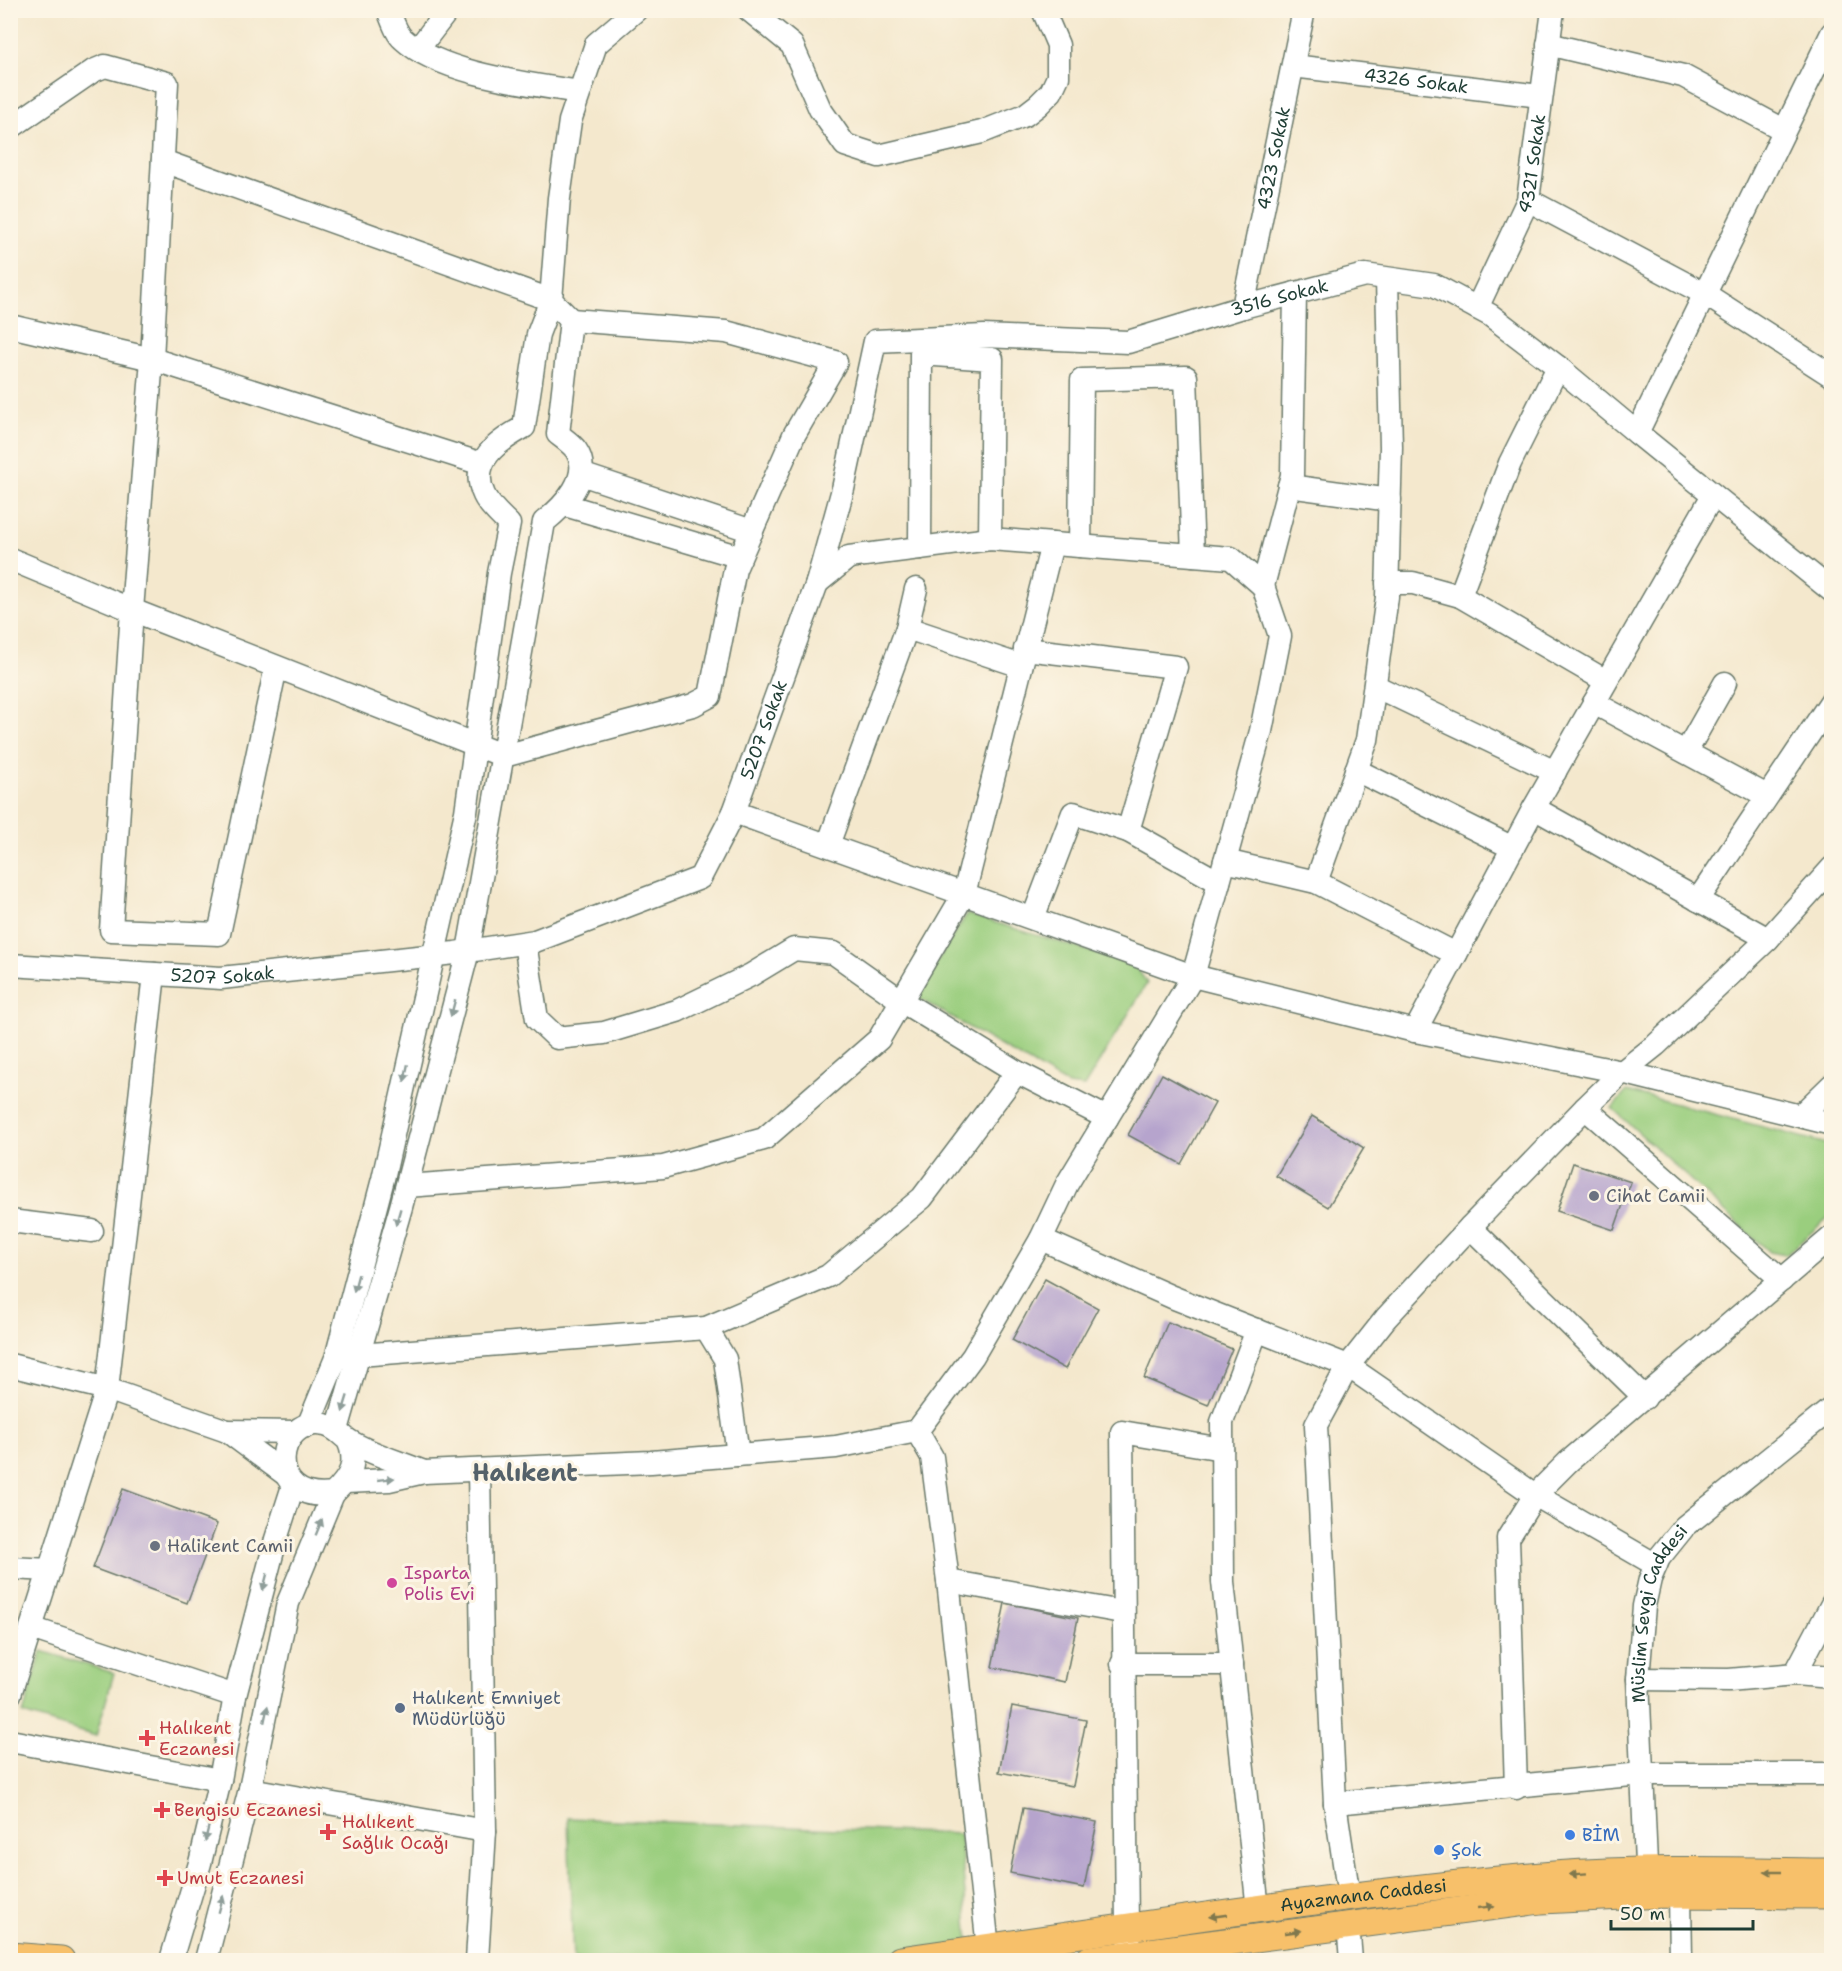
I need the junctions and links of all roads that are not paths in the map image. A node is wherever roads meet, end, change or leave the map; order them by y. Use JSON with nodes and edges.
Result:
{"nodes":[{"id":1,"x":388,"y":10,"type":"edge"},
{"id":2,"x":448,"y":10,"type":"edge"},
{"id":3,"x":636,"y":10,"type":"edge"},
{"id":4,"x":749,"y":10,"type":"edge"},
{"id":5,"x":1043,"y":10,"type":"edge"},
{"id":6,"x":1304,"y":10,"type":"edge"},
{"id":7,"x":1553,"y":10,"type":"edge"},
{"id":8,"x":1830,"y":38,"type":"edge"},
{"id":9,"x":1548,"y":44,"type":"junction"},
{"id":10,"x":418,"y":49,"type":"junction"},
{"id":11,"x":1293,"y":66,"type":"junction"},
{"id":12,"x":579,"y":92,"type":"junction"},
{"id":13,"x":1540,"y":96,"type":"junction"},
{"id":14,"x":10,"y":128,"type":"edge"},
{"id":15,"x":1784,"y":130,"type":"junction"},
{"id":16,"x":163,"y":161,"type":"junction"},
{"id":17,"x":1528,"y":200,"type":"junction"},
{"id":18,"x":1387,"y":279,"type":"junction"},
{"id":19,"x":1295,"y":293,"type":"junction"},
{"id":20,"x":1705,"y":294,"type":"junction"},
{"id":21,"x":551,"y":300,"type":"junction"},
{"id":22,"x":1243,"y":307,"type":"junction"},
{"id":23,"x":1477,"y":308,"type":"junction"},
{"id":24,"x":571,"y":320,"type":"junction"},
{"id":25,"x":10,"y":326,"type":"edge"},
{"id":26,"x":875,"y":342,"type":"joint"},
{"id":27,"x":152,"y":359,"type":"junction"},
{"id":28,"x":836,"y":362,"type":"junction"},
{"id":29,"x":1558,"y":367,"type":"junction"},
{"id":30,"x":868,"y":368,"type":"junction"},
{"id":31,"x":1831,"y":372,"type":"edge"},
{"id":32,"x":524,"y":427,"type":"junction"},
{"id":33,"x":558,"y":434,"type":"junction"},
{"id":34,"x":1636,"y":434,"type":"junction"},
{"id":35,"x":482,"y":464,"type":"junction"},
{"id":36,"x":581,"y":474,"type":"junction"},
{"id":37,"x":1289,"y":486,"type":"junction"},
{"id":38,"x":1713,"y":495,"type":"junction"},
{"id":39,"x":1389,"y":500,"type":"junction"},
{"id":40,"x":566,"y":505,"type":"junction"},
{"id":41,"x":544,"y":522,"type":"junction"},
{"id":42,"x":508,"y":524,"type":"junction"},
{"id":43,"x":752,"y":531,"type":"junction"},
{"id":44,"x":990,"y":539,"type":"junction"},
{"id":45,"x":1052,"y":544,"type":"junction"},
{"id":46,"x":1080,"y":546,"type":"junction"},
{"id":47,"x":920,"y":548,"type":"junction"},
{"id":48,"x":1193,"y":555,"type":"junction"},
{"id":49,"x":740,"y":557,"type":"junction"},
{"id":50,"x":10,"y":559,"type":"edge"},
{"id":51,"x":817,"y":583,"type":"junction"},
{"id":52,"x":1387,"y":583,"type":"junction"},
{"id":53,"x":1263,"y":586,"type":"junction"},
{"id":54,"x":916,"y":589,"type":"dead end"},
{"id":55,"x":1832,"y":591,"type":"edge"},
{"id":56,"x":1460,"y":596,"type":"junction"},
{"id":57,"x":132,"y":610,"type":"junction"},
{"id":58,"x":907,"y":627,"type":"junction"},
{"id":59,"x":1023,"y":658,"type":"junction"},
{"id":60,"x":276,"y":667,"type":"junction"},
{"id":61,"x":1606,"y":681,"type":"junction"},
{"id":62,"x":1725,"y":683,"type":"dead end"},
{"id":63,"x":1375,"y":686,"type":"junction"},
{"id":64,"x":1832,"y":700,"type":"edge"},
{"id":65,"x":1594,"y":703,"type":"junction"},
{"id":66,"x":476,"y":746,"type":"junction"},
{"id":67,"x":1686,"y":752,"type":"junction"},
{"id":68,"x":504,"y":756,"type":"junction"},
{"id":69,"x":1356,"y":770,"type":"junction"},
{"id":70,"x":1555,"y":772,"type":"junction"},
{"id":71,"x":1767,"y":796,"type":"junction"},
{"id":72,"x":1534,"y":807,"type":"junction"},
{"id":73,"x":734,"y":812,"type":"junction"},
{"id":74,"x":1128,"y":831,"type":"junction"},
{"id":75,"x":828,"y":846,"type":"junction"},
{"id":76,"x":1513,"y":848,"type":"junction"},
{"id":77,"x":1832,"y":868,"type":"edge"},
{"id":78,"x":1222,"y":872,"type":"junction"},
{"id":79,"x":1316,"y":882,"type":"junction"},
{"id":80,"x":964,"y":894,"type":"junction"},
{"id":81,"x":1698,"y":900,"type":"junction"},
{"id":82,"x":1033,"y":918,"type":"junction"},
{"id":83,"x":1768,"y":939,"type":"junction"},
{"id":84,"x":525,"y":943,"type":"junction"},
{"id":85,"x":468,"y":951,"type":"junction"},
{"id":86,"x":1456,"y":954,"type":"junction"},
{"id":87,"x":434,"y":955,"type":"junction"},
{"id":88,"x":10,"y":965,"type":"edge"},
{"id":89,"x":154,"y":974,"type":"junction"},
{"id":90,"x":1193,"y":976,"type":"junction"},
{"id":91,"x":903,"y":1002,"type":"junction"},
{"id":92,"x":1415,"y":1032,"type":"junction"},
{"id":93,"x":1017,"y":1072,"type":"junction"},
{"id":94,"x":1622,"y":1072,"type":"junction"},
{"id":95,"x":1832,"y":1085,"type":"edge"},
{"id":96,"x":1585,"y":1108,"type":"junction"},
{"id":97,"x":1800,"y":1116,"type":"junction"},
{"id":98,"x":1107,"y":1118,"type":"junction"},
{"id":99,"x":1832,"y":1124,"type":"edge"},
{"id":100,"x":406,"y":1186,"type":"junction"},
{"id":101,"x":10,"y":1221,"type":"edge"},
{"id":102,"x":1470,"y":1227,"type":"junction"},
{"id":103,"x":92,"y":1231,"type":"dead end"},
{"id":104,"x":1832,"y":1237,"type":"edge"},
{"id":105,"x":1041,"y":1239,"type":"junction"},
{"id":106,"x":1782,"y":1280,"type":"junction"},
{"id":107,"x":706,"y":1328,"type":"junction"},
{"id":108,"x":1257,"y":1330,"type":"junction"},
{"id":109,"x":359,"y":1355,"type":"junction"},
{"id":110,"x":10,"y":1365,"type":"edge"},
{"id":111,"x":1348,"y":1366,"type":"junction"},
{"id":112,"x":107,"y":1389,"type":"junction"},
{"id":113,"x":1645,"y":1398,"type":"junction"},
{"id":114,"x":1832,"y":1408,"type":"edge"},
{"id":115,"x":302,"y":1429,"type":"junction"},
{"id":116,"x":227,"y":1431,"type":"junction"},
{"id":117,"x":917,"y":1431,"type":"junction"},
{"id":118,"x":343,"y":1435,"type":"junction"},
{"id":119,"x":1222,"y":1449,"type":"junction"},
{"id":120,"x":738,"y":1455,"type":"junction"},
{"id":121,"x":480,"y":1470,"type":"junction"},
{"id":122,"x":424,"y":1472,"type":"junction"},
{"id":123,"x":289,"y":1480,"type":"junction"},
{"id":124,"x":340,"y":1488,"type":"junction"},
{"id":125,"x":1535,"y":1495,"type":"junction"},
{"id":126,"x":1656,"y":1565,"type":"junction"},
{"id":127,"x":10,"y":1568,"type":"edge"},
{"id":128,"x":50,"y":1570,"type":"junction"},
{"id":129,"x":948,"y":1581,"type":"junction"},
{"id":130,"x":1832,"y":1604,"type":"edge"},
{"id":131,"x":1122,"y":1612,"type":"junction"},
{"id":132,"x":31,"y":1628,"type":"junction"},
{"id":133,"x":1122,"y":1664,"type":"junction"},
{"id":134,"x":1232,"y":1665,"type":"junction"},
{"id":135,"x":1795,"y":1674,"type":"junction"},
{"id":136,"x":1832,"y":1677,"type":"edge"},
{"id":137,"x":1638,"y":1679,"type":"junction"},
{"id":138,"x":10,"y":1694,"type":"edge"},
{"id":139,"x":235,"y":1696,"type":"junction"},
{"id":140,"x":10,"y":1741,"type":"edge"},
{"id":141,"x":1642,"y":1774,"type":"junction"},
{"id":142,"x":1832,"y":1774,"type":"edge"},
{"id":143,"x":220,"y":1780,"type":"junction"},
{"id":144,"x":1516,"y":1788,"type":"junction"},
{"id":145,"x":250,"y":1790,"type":"junction"},
{"id":146,"x":1335,"y":1803,"type":"junction"},
{"id":147,"x":485,"y":1831,"type":"junction"},
{"id":148,"x":1832,"y":1872,"type":"edge"},
{"id":149,"x":1680,"y":1882,"type":"junction"},
{"id":150,"x":1647,"y":1883,"type":"junction"},
{"id":151,"x":1832,"y":1895,"type":"edge"},
{"id":152,"x":1348,"y":1898,"type":"junction"},
{"id":153,"x":1258,"y":1910,"type":"junction"},
{"id":154,"x":1348,"y":1924,"type":"junction"},
{"id":155,"x":1127,"y":1928,"type":"junction"},
{"id":156,"x":988,"y":1948,"type":"junction"},
{"id":157,"x":1132,"y":1954,"type":"junction"},
{"id":158,"x":10,"y":1956,"type":"edge"},
{"id":159,"x":953,"y":1957,"type":"edge"},
{"id":160,"x":61,"y":1960,"type":"edge"},
{"id":161,"x":171,"y":1960,"type":"edge"},
{"id":162,"x":206,"y":1960,"type":"edge"},
{"id":163,"x":477,"y":1960,"type":"edge"},
{"id":164,"x":900,"y":1960,"type":"edge"},
{"id":165,"x":1089,"y":1960,"type":"edge"},
{"id":166,"x":1351,"y":1960,"type":"edge"},
{"id":167,"x":1681,"y":1960,"type":"edge"}],
"edges":[{"from":1,"to":10,"type":"street"},
{"from":2,"to":10,"type":"street"},
{"from":3,"to":12,"type":"street"},
{"from":4,"to":5,"type":"street"},
{"from":6,"to":11,"type":"street","name":"4323 Sokak"},
{"from":7,"to":9,"type":"street","name":"4321 Sokak"},
{"from":8,"to":15,"type":"street"},
{"from":9,"to":13,"type":"street","name":"4321 Sokak"},
{"from":9,"to":15,"type":"street"},
{"from":10,"to":12,"type":"street"},
{"from":11,"to":13,"type":"street","name":"4326 Sokak"},
{"from":11,"to":22,"type":"street","name":"4323 Sokak"},
{"from":12,"to":21,"type":"street"},
{"from":13,"to":17,"type":"street","name":"4321 Sokak"},
{"from":14,"to":16,"type":"street"},
{"from":15,"to":20,"type":"street"},
{"from":16,"to":21,"type":"street"},
{"from":16,"to":27,"type":"street"},
{"from":17,"to":20,"type":"street"},
{"from":17,"to":23,"type":"street","name":"4321 Sokak"},
{"from":18,"to":19,"type":"street","name":"3516 Sokak"},
{"from":18,"to":23,"type":"street","name":"3516 Sokak"},
{"from":18,"to":39,"type":"street"},
{"from":19,"to":22,"type":"street","name":"3516 Sokak"},
{"from":19,"to":37,"type":"street"},
{"from":20,"to":31,"type":"street"},
{"from":20,"to":34,"type":"street"},
{"from":21,"to":24,"type":"street"},
{"from":21,"to":32,"type":"street"},
{"from":22,"to":26,"type":"street","name":"3516 Sokak"},
{"from":23,"to":29,"type":"street","name":"3516 Sokak"},
{"from":24,"to":28,"type":"street"},
{"from":24,"to":33,"type":"street"},
{"from":25,"to":27,"type":"street"},
{"from":26,"to":30,"type":"street","name":"5207 Sokak"},
{"from":27,"to":35,"type":"street"},
{"from":27,"to":57,"type":"street"},
{"from":28,"to":30,"type":"street"},
{"from":28,"to":43,"type":"street"},
{"from":29,"to":34,"type":"street","name":"3516 Sokak"},
{"from":29,"to":56,"type":"street"},
{"from":30,"to":51,"type":"street","name":"5207 Sokak"},
{"from":32,"to":33,"type":"street"},
{"from":32,"to":35,"type":"street"},
{"from":33,"to":36,"type":"street"},
{"from":34,"to":38,"type":"street","name":"3516 Sokak"},
{"from":35,"to":42,"type":"street"},
{"from":36,"to":40,"type":"street"},
{"from":36,"to":43,"type":"street"},
{"from":37,"to":39,"type":"street"},
{"from":37,"to":53,"type":"street"},
{"from":38,"to":55,"type":"street","name":"3516 Sokak"},
{"from":38,"to":61,"type":"street"},
{"from":39,"to":52,"type":"street"},
{"from":40,"to":41,"type":"street"},
{"from":40,"to":49,"type":"street"},
{"from":41,"to":42,"type":"street"},
{"from":41,"to":68,"type":"street"},
{"from":42,"to":66,"type":"street"},
{"from":43,"to":49,"type":"street"},
{"from":44,"to":45,"type":"street"},
{"from":44,"to":47,"type":"street"},
{"from":44,"to":47,"type":"street"},
{"from":45,"to":46,"type":"street"},
{"from":45,"to":59,"type":"street"},
{"from":46,"to":48,"type":"street"},
{"from":46,"to":48,"type":"street"},
{"from":47,"to":51,"type":"street"},
{"from":48,"to":53,"type":"street"},
{"from":49,"to":68,"type":"street"},
{"from":50,"to":57,"type":"street"},
{"from":51,"to":73,"type":"street","name":"5207 Sokak"},
{"from":52,"to":56,"type":"street"},
{"from":52,"to":63,"type":"street"},
{"from":53,"to":78,"type":"street"},
{"from":54,"to":58,"type":"street"},
{"from":56,"to":61,"type":"street"},
{"from":57,"to":60,"type":"street"},
{"from":57,"to":60,"type":"street"},
{"from":58,"to":59,"type":"street"},
{"from":58,"to":75,"type":"street"},
{"from":59,"to":74,"type":"street"},
{"from":59,"to":80,"type":"street"},
{"from":60,"to":66,"type":"street"},
{"from":61,"to":65,"type":"street"},
{"from":62,"to":67,"type":"street"},
{"from":63,"to":69,"type":"street"},
{"from":63,"to":70,"type":"street"},
{"from":64,"to":71,"type":"street"},
{"from":65,"to":67,"type":"street"},
{"from":65,"to":70,"type":"street"},
{"from":66,"to":68,"type":"street"},
{"from":66,"to":87,"type":"street"},
{"from":67,"to":71,"type":"street"},
{"from":68,"to":85,"type":"street"},
{"from":69,"to":76,"type":"street"},
{"from":69,"to":79,"type":"street"},
{"from":70,"to":72,"type":"street"},
{"from":71,"to":81,"type":"street"},
{"from":72,"to":76,"type":"street"},
{"from":72,"to":81,"type":"street"},
{"from":73,"to":75,"type":"street"},
{"from":73,"to":84,"type":"street","name":"5207 Sokak"},
{"from":74,"to":78,"type":"street"},
{"from":74,"to":82,"type":"street"},
{"from":75,"to":80,"type":"street"},
{"from":76,"to":86,"type":"street"},
{"from":77,"to":83,"type":"street"},
{"from":78,"to":79,"type":"street"},
{"from":78,"to":90,"type":"street"},
{"from":79,"to":86,"type":"street"},
{"from":80,"to":82,"type":"street"},
{"from":80,"to":91,"type":"street"},
{"from":81,"to":83,"type":"street"},
{"from":82,"to":90,"type":"street"},
{"from":83,"to":94,"type":"street"},
{"from":84,"to":85,"type":"street","name":"5207 Sokak"},
{"from":84,"to":91,"type":"street"},
{"from":85,"to":87,"type":"street","name":"5207 Sokak"},
{"from":85,"to":100,"type":"street","one_way":true},
{"from":86,"to":92,"type":"street"},
{"from":87,"to":89,"type":"street","name":"5207 Sokak"},
{"from":87,"to":115,"type":"street","one_way":true},
{"from":88,"to":89,"type":"street","name":"5207 Sokak"},
{"from":89,"to":112,"type":"street"},
{"from":90,"to":92,"type":"street"},
{"from":90,"to":98,"type":"street"},
{"from":91,"to":93,"type":"street"},
{"from":91,"to":100,"type":"street"},
{"from":92,"to":94,"type":"street"},
{"from":93,"to":98,"type":"street"},
{"from":93,"to":107,"type":"street"},
{"from":94,"to":96,"type":"street"},
{"from":94,"to":97,"type":"street"},
{"from":95,"to":97,"type":"street"},
{"from":96,"to":102,"type":"street"},
{"from":96,"to":106,"type":"street"},
{"from":97,"to":99,"type":"street"},
{"from":98,"to":105,"type":"street"},
{"from":100,"to":109,"type":"street","one_way":true},
{"from":101,"to":103,"type":"street"},
{"from":102,"to":111,"type":"street"},
{"from":102,"to":113,"type":"street"},
{"from":104,"to":106,"type":"street"},
{"from":105,"to":108,"type":"street"},
{"from":105,"to":117,"type":"street"},
{"from":106,"to":113,"type":"street"},
{"from":107,"to":109,"type":"street"},
{"from":107,"to":120,"type":"street"},
{"from":108,"to":111,"type":"street"},
{"from":108,"to":119,"type":"street"},
{"from":109,"to":118,"type":"street","one_way":true},
{"from":110,"to":112,"type":"street"},
{"from":111,"to":125,"type":"street"},
{"from":111,"to":146,"type":"street"},
{"from":112,"to":116,"type":"street"},
{"from":112,"to":128,"type":"street"},
{"from":113,"to":125,"type":"street"},
{"from":114,"to":126,"type":"street","name":"Müslim Sevgi Caddesi"},
{"from":115,"to":116,"type":"street"},
{"from":115,"to":118,"type":"street"},
{"from":115,"to":123,"type":"street"},
{"from":116,"to":123,"type":"street"},
{"from":117,"to":120,"type":"street"},
{"from":117,"to":129,"type":"street"},
{"from":118,"to":122,"type":"street"},
{"from":118,"to":124,"type":"street"},
{"from":119,"to":131,"type":"street"},
{"from":119,"to":134,"type":"street"},
{"from":120,"to":121,"type":"street"},
{"from":121,"to":122,"type":"street"},
{"from":121,"to":147,"type":"street"},
{"from":124,"to":122,"type":"street","one_way":true},
{"from":123,"to":124,"type":"street"},
{"from":123,"to":139,"type":"street","one_way":true},
{"from":145,"to":124,"type":"street","one_way":true},
{"from":125,"to":126,"type":"street"},
{"from":125,"to":144,"type":"street"},
{"from":126,"to":137,"type":"street","name":"Müslim Sevgi Caddesi"},
{"from":127,"to":128,"type":"street"},
{"from":128,"to":132,"type":"street"},
{"from":129,"to":131,"type":"street"},
{"from":129,"to":156,"type":"street"},
{"from":130,"to":135,"type":"street"},
{"from":131,"to":133,"type":"street"},
{"from":132,"to":138,"type":"street"},
{"from":132,"to":139,"type":"street"},
{"from":133,"to":134,"type":"street"},
{"from":133,"to":155,"type":"street"},
{"from":134,"to":153,"type":"street"},
{"from":135,"to":136,"type":"street"},
{"from":135,"to":137,"type":"street"},
{"from":137,"to":141,"type":"street","name":"Müslim Sevgi Caddesi"},
{"from":139,"to":143,"type":"street"},
{"from":140,"to":143,"type":"street"},
{"from":141,"to":142,"type":"street"},
{"from":141,"to":144,"type":"street"},
{"from":141,"to":150,"type":"street","name":"Müslim Sevgi Caddesi"},
{"from":143,"to":161,"type":"street","one_way":true},
{"from":144,"to":146,"type":"street"},
{"from":145,"to":147,"type":"street"},
{"from":162,"to":145,"type":"street","one_way":true},
{"from":146,"to":152,"type":"street"},
{"from":147,"to":163,"type":"street"},
{"from":148,"to":149,"type":"main road","name":"Ayazmana Caddesi","one_way":true},
{"from":149,"to":150,"type":"main road","name":"Ayazmana Caddesi"},
{"from":149,"to":151,"type":"main road","name":"Ayazmana Caddesi"},
{"from":149,"to":167,"type":"street"},
{"from":150,"to":152,"type":"main road","name":"Ayazmana Caddesi","one_way":true},
{"from":154,"to":150,"type":"main road","name":"Ayazmana Caddesi","one_way":true},
{"from":152,"to":153,"type":"main road","name":"Ayazmana Caddesi"},
{"from":153,"to":155,"type":"main road","name":"Ayazmana Caddesi","one_way":true},
{"from":157,"to":154,"type":"main road","name":"Ayazmana Caddesi","one_way":true},
{"from":154,"to":166,"type":"street"},
{"from":155,"to":156,"type":"main road","name":"Ayazmana Caddesi"},
{"from":155,"to":157,"type":"street"},
{"from":156,"to":159,"type":"main road","name":"Ayazmana Caddesi"},
{"from":157,"to":165,"type":"main road","name":"Ayazmana Caddesi"},
{"from":158,"to":160,"type":"main road"},
{"from":159,"to":164,"type":"main road","name":"Ayazmana Caddesi"}]}
